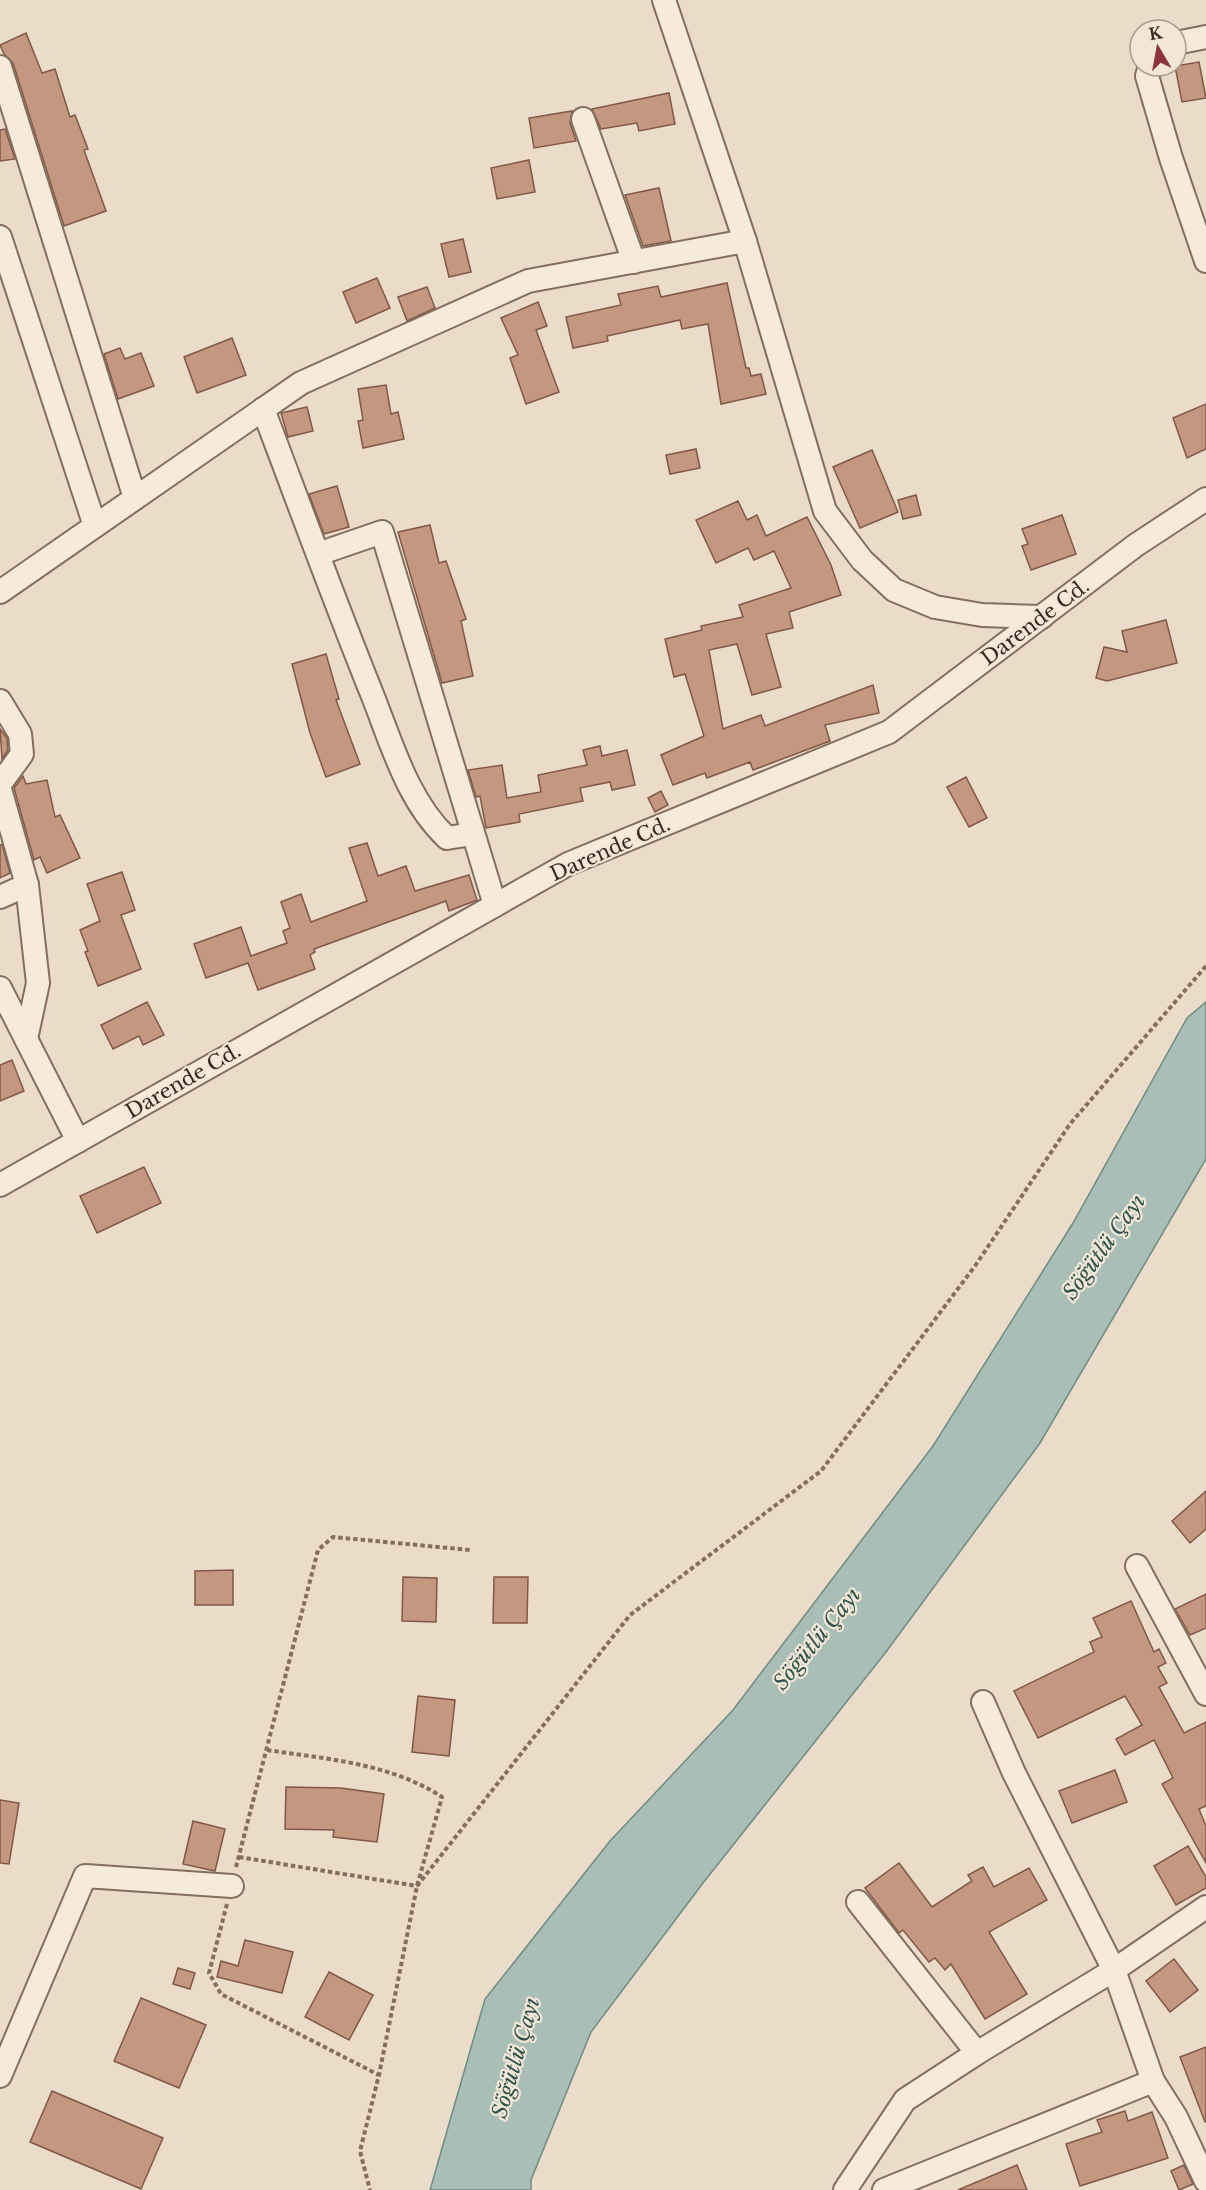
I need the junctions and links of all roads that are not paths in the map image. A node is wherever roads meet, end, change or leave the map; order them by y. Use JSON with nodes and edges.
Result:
{"nodes":[{"id":1,"x":664,"y":0,"type":"edge"},
{"id":2,"x":1206,"y":38,"type":"edge"},
{"id":3,"x":1188,"y":41,"type":"edge"},
{"id":4,"x":1,"y":78,"type":"edge"},
{"id":5,"x":1149,"y":78,"type":"edge"},
{"id":6,"x":583,"y":119,"type":"dead end"},
{"id":7,"x":0,"y":237,"type":"edge"},
{"id":8,"x":745,"y":241,"type":"junction"},
{"id":9,"x":1206,"y":261,"type":"edge"},
{"id":10,"x":634,"y":262,"type":"junction"},
{"id":11,"x":263,"y":409,"type":"junction"},
{"id":12,"x":135,"y":498,"type":"junction"},
{"id":13,"x":1201,"y":506,"type":"edge"},
{"id":14,"x":95,"y":526,"type":"junction"},
{"id":15,"x":318,"y":554,"type":"junction"},
{"id":16,"x":0,"y":592,"type":"edge"},
{"id":17,"x":1042,"y":617,"type":"junction"},
{"id":18,"x":0,"y":701,"type":"edge"},
{"id":19,"x":0,"y":784,"type":"edge"},
{"id":20,"x":0,"y":789,"type":"edge"},
{"id":21,"x":472,"y":834,"type":"junction"},
{"id":22,"x":27,"y":885,"type":"junction"},
{"id":23,"x":0,"y":897,"type":"edge"},
{"id":24,"x":495,"y":905,"type":"junction"},
{"id":25,"x":0,"y":988,"type":"edge"},
{"id":26,"x":26,"y":1039,"type":"junction"},
{"id":27,"x":78,"y":1141,"type":"junction"},
{"id":28,"x":0,"y":1185,"type":"edge"},
{"id":29,"x":1137,"y":1566,"type":"dead end"},
{"id":30,"x":1206,"y":1694,"type":"edge"},
{"id":31,"x":983,"y":1702,"type":"dead end"},
{"id":32,"x":232,"y":1886,"type":"road end"},
{"id":33,"x":858,"y":1902,"type":"dead end"},
{"id":34,"x":1206,"y":1907,"type":"edge"},
{"id":35,"x":1114,"y":1970,"type":"junction"},
{"id":36,"x":977,"y":2053,"type":"junction"},
{"id":37,"x":0,"y":2076,"type":"edge"},
{"id":38,"x":1153,"y":2081,"type":"junction"},
{"id":39,"x":1206,"y":2181,"type":"edge"},
{"id":40,"x":845,"y":2190,"type":"edge"},
{"id":41,"x":884,"y":2190,"type":"edge"}],
"edges":[{"from":1,"to":8,"type":"street"},
{"from":2,"to":3,"type":"street"},
{"from":4,"to":12,"type":"street"},
{"from":5,"to":9,"type":"street"},
{"from":6,"to":10,"type":"street"},
{"from":7,"to":14,"type":"street"},
{"from":8,"to":10,"type":"street"},
{"from":8,"to":17,"type":"street"},
{"from":10,"to":11,"type":"street"},
{"from":11,"to":12,"type":"street"},
{"from":11,"to":15,"type":"street"},
{"from":12,"to":14,"type":"street"},
{"from":13,"to":17,"type":"street","name":"Darende Cd."},
{"from":14,"to":16,"type":"street"},
{"from":15,"to":21,"type":"street"},
{"from":15,"to":21,"type":"street"},
{"from":17,"to":24,"type":"street","name":"Darende Cd."},
{"from":18,"to":19,"type":"street"},
{"from":20,"to":22,"type":"street"},
{"from":21,"to":24,"type":"street"},
{"from":22,"to":23,"type":"street"},
{"from":22,"to":26,"type":"street"},
{"from":24,"to":27,"type":"street","name":"Darende Cd."},
{"from":25,"to":26,"type":"street"},
{"from":26,"to":27,"type":"street"},
{"from":27,"to":28,"type":"street","name":"Darende Cd."},
{"from":29,"to":30,"type":"street"},
{"from":31,"to":35,"type":"street"},
{"from":32,"to":37,"type":"street"},
{"from":33,"to":36,"type":"street"},
{"from":34,"to":35,"type":"street"},
{"from":35,"to":36,"type":"street"},
{"from":35,"to":38,"type":"street"},
{"from":36,"to":40,"type":"street"},
{"from":38,"to":39,"type":"street"},
{"from":38,"to":41,"type":"street"}]}
